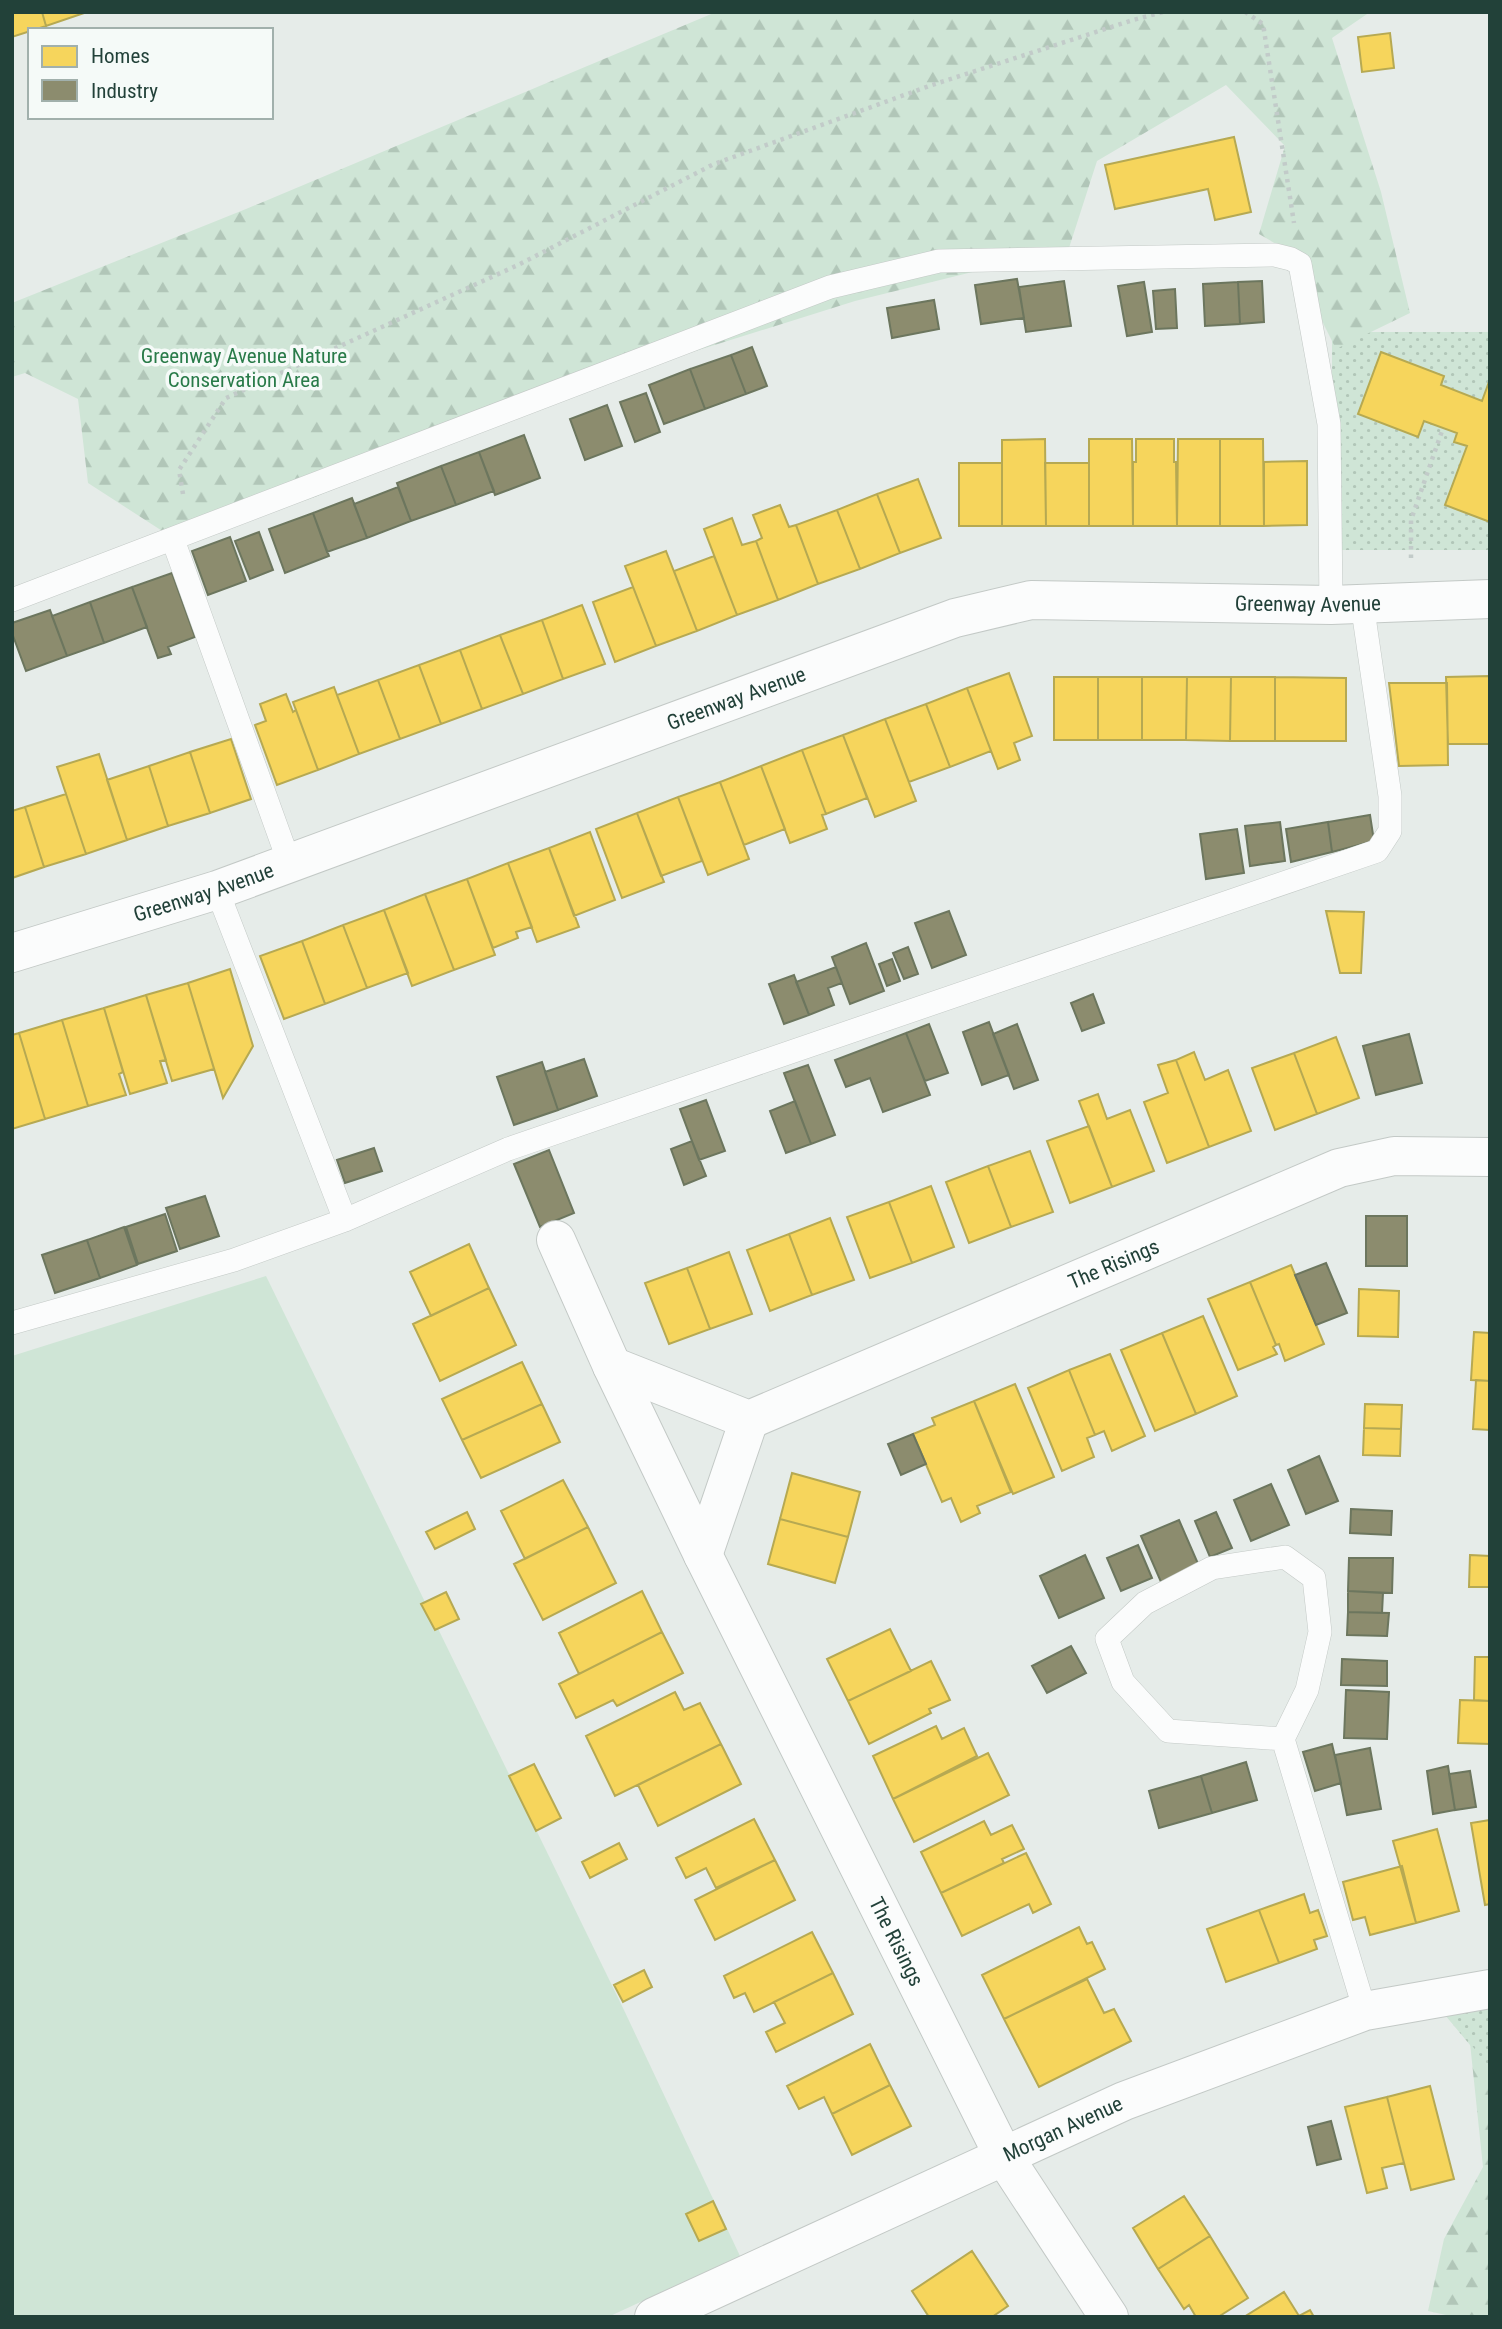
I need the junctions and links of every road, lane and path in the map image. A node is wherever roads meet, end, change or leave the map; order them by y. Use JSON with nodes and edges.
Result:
{"nodes":[{"id":1,"x":1163,"y":12,"type":"edge"},
{"id":2,"x":1245,"y":12,"type":"edge"},
{"id":3,"x":1291,"y":259,"type":"junction"},
{"id":4,"x":1443,"y":428,"type":"dead end"},
{"id":5,"x":181,"y":536,"type":"junction"},
{"id":6,"x":1490,"y":599,"type":"edge"},
{"id":7,"x":12,"y":600,"type":"edge"},
{"id":8,"x":1410,"y":601,"type":"junction"},
{"id":9,"x":1347,"y":604,"type":"junction"},
{"id":10,"x":289,"y":862,"type":"junction"},
{"id":11,"x":217,"y":890,"type":"junction"},
{"id":12,"x":12,"y":953,"type":"edge"},
{"id":13,"x":1490,"y":1157,"type":"edge"},
{"id":14,"x":345,"y":1220,"type":"junction"},
{"id":15,"x":556,"y":1240,"type":"dead end"},
{"id":16,"x":12,"y":1323,"type":"edge"},
{"id":17,"x":612,"y":1366,"type":"junction"},
{"id":18,"x":749,"y":1420,"type":"junction"},
{"id":19,"x":704,"y":1555,"type":"junction"},
{"id":20,"x":1283,"y":1739,"type":"junction"},
{"id":21,"x":1490,"y":1989,"type":"edge"},
{"id":22,"x":1365,"y":2011,"type":"junction"},
{"id":23,"x":1003,"y":2155,"type":"junction"},
{"id":24,"x":654,"y":2317,"type":"edge"},
{"id":25,"x":1109,"y":2317,"type":"edge"}],
"edges":[{"from":1,"to":5,"type":"path"},
{"from":2,"to":3,"type":"path"},
{"from":3,"to":5,"type":"lane"},
{"from":3,"to":9,"type":"lane"},
{"from":4,"to":8,"type":"path"},
{"from":5,"to":7,"type":"lane"},
{"from":5,"to":10,"type":"lane"},
{"from":6,"to":8,"type":"street","name":"Greenway Avenue"},
{"from":8,"to":9,"type":"street","name":"Greenway Avenue"},
{"from":9,"to":10,"type":"street","name":"Greenway Avenue"},
{"from":9,"to":14,"type":"lane"},
{"from":10,"to":11,"type":"street","name":"Greenway Avenue"},
{"from":11,"to":12,"type":"street","name":"Greenway Avenue"},
{"from":11,"to":14,"type":"lane"},
{"from":13,"to":18,"type":"street","name":"The Risings"},
{"from":14,"to":16,"type":"lane"},
{"from":15,"to":17,"type":"street","name":"The Risings"},
{"from":17,"to":18,"type":"street"},
{"from":17,"to":19,"type":"street","name":"The Risings"},
{"from":18,"to":19,"type":"street"},
{"from":19,"to":23,"type":"street","name":"The Risings"},
{"from":20,"to":20,"type":"lane"},
{"from":20,"to":22,"type":"lane"},
{"from":21,"to":22,"type":"street","name":"Morgan Avenue"},
{"from":22,"to":23,"type":"street","name":"Morgan Avenue"},
{"from":23,"to":24,"type":"street","name":"Morgan Avenue"},
{"from":23,"to":25,"type":"street","name":"The Risings"}]}
